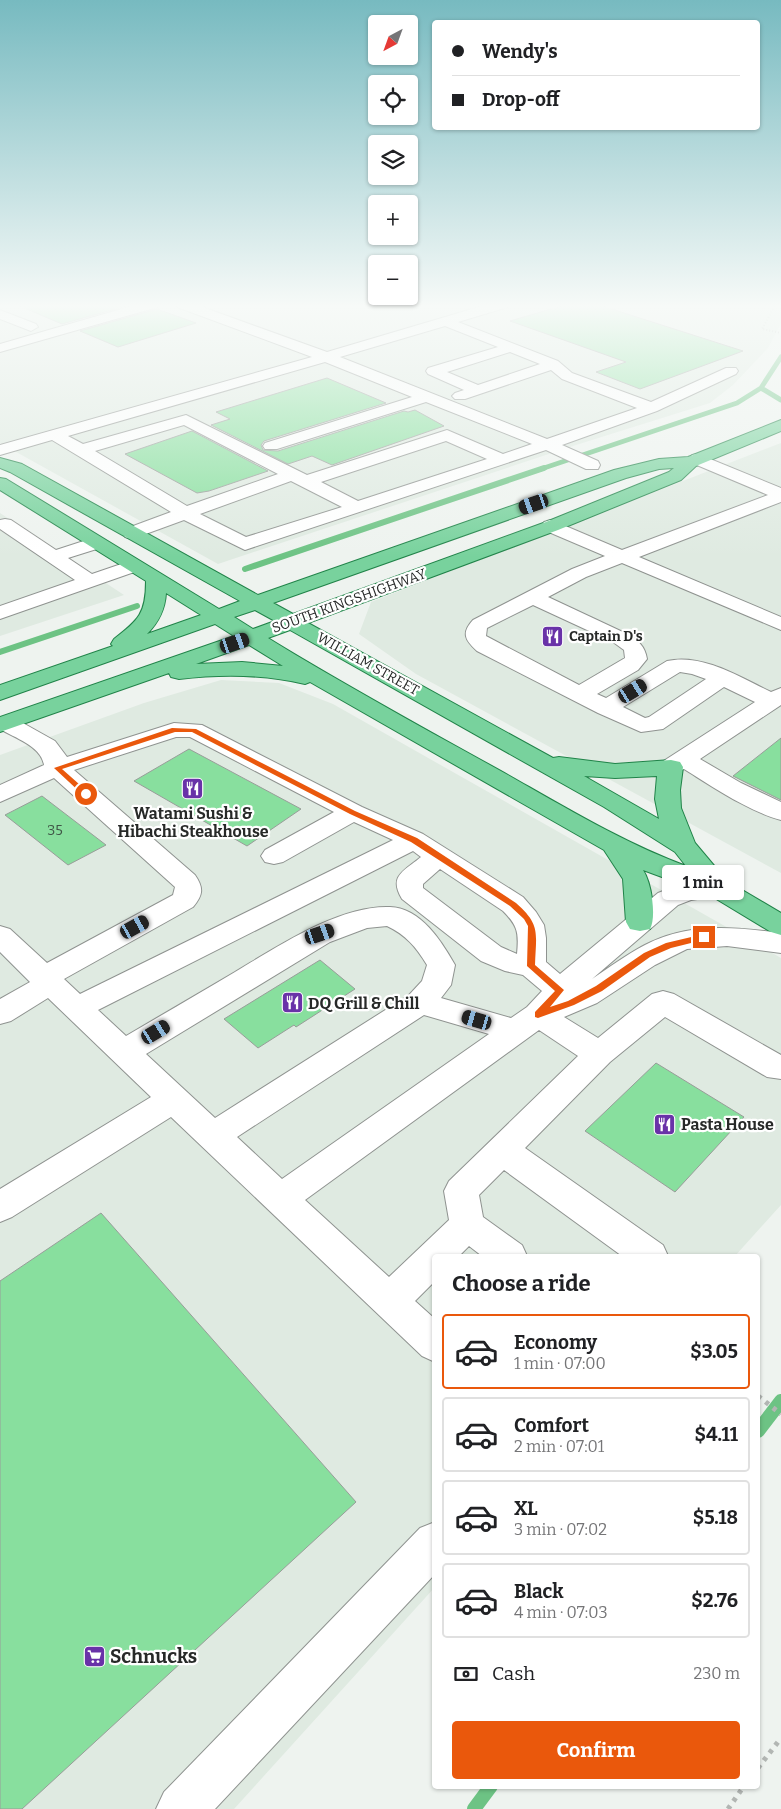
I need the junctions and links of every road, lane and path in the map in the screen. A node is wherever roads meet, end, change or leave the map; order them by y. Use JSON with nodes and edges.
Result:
{"nodes":[{"id":1,"x":217,"y":388,"type":"edge"},
{"id":2,"x":405,"y":388,"type":"edge"},
{"id":3,"x":473,"y":388,"type":"edge"},
{"id":4,"x":482,"y":388,"type":"edge"},
{"id":5,"x":600,"y":388,"type":"edge"},
{"id":6,"x":694,"y":388,"type":"edge"},
{"id":7,"x":477,"y":390,"type":"junction"},
{"id":8,"x":177,"y":400,"type":"junction"},
{"id":9,"x":434,"y":400,"type":"junction"},
{"id":10,"x":652,"y":408,"type":"junction"},
{"id":11,"x":206,"y":414,"type":"junction"},
{"id":12,"x":186,"y":420,"type":"junction"},
{"id":13,"x":778,"y":426,"type":"edge"},
{"id":14,"x":55,"y":435,"type":"junction"},
{"id":15,"x":271,"y":446,"type":"junction"},
{"id":16,"x":551,"y":446,"type":"junction"},
{"id":17,"x":0,"y":450,"type":"edge"},
{"id":18,"x":81,"y":450,"type":"junction"},
{"id":19,"x":502,"y":460,"type":"junction"},
{"id":20,"x":694,"y":461,"type":"junction"},
{"id":21,"x":0,"y":463,"type":"edge"},
{"id":22,"x":592,"y":465,"type":"junction"},
{"id":23,"x":304,"y":471,"type":"junction"},
{"id":24,"x":620,"y":474,"type":"junction"},
{"id":25,"x":0,"y":483,"type":"edge"},
{"id":26,"x":589,"y":485,"type":"junction"},
{"id":27,"x":781,"y":495,"type":"edge"},
{"id":28,"x":615,"y":501,"type":"junction"},
{"id":29,"x":358,"y":508,"type":"junction"},
{"id":30,"x":185,"y":513,"type":"junction"},
{"id":31,"x":2,"y":524,"type":"edge"},
{"id":32,"x":550,"y":526,"type":"junction"},
{"id":33,"x":132,"y":533,"type":"junction"},
{"id":34,"x":96,"y":542,"type":"junction"},
{"id":35,"x":54,"y":557,"type":"junction"},
{"id":36,"x":620,"y":557,"type":"junction"},
{"id":37,"x":133,"y":566,"type":"junction"},
{"id":38,"x":156,"y":580,"type":"junction"},
{"id":39,"x":89,"y":581,"type":"junction"},
{"id":40,"x":258,"y":588,"type":"junction"},
{"id":41,"x":362,"y":596,"type":"junction"},
{"id":42,"x":532,"y":598,"type":"junction"},
{"id":43,"x":0,"y":613,"type":"edge"},
{"id":44,"x":216,"y":616,"type":"junction"},
{"id":45,"x":292,"y":622,"type":"junction"},
{"id":46,"x":781,"y":624,"type":"edge"},
{"id":47,"x":251,"y":638,"type":"junction"},
{"id":48,"x":111,"y":653,"type":"junction"},
{"id":49,"x":350,"y":654,"type":"junction"},
{"id":50,"x":138,"y":676,"type":"junction"},
{"id":51,"x":722,"y":678,"type":"junction"},
{"id":52,"x":326,"y":683,"type":"junction"},
{"id":53,"x":0,"y":693,"type":"edge"},
{"id":54,"x":580,"y":694,"type":"junction"},
{"id":55,"x":777,"y":698,"type":"edge"},
{"id":56,"x":606,"y":708,"type":"junction"},
{"id":57,"x":3,"y":724,"type":"edge"},
{"id":58,"x":538,"y":760,"type":"junction"},
{"id":59,"x":677,"y":763,"type":"junction"},
{"id":60,"x":57,"y":768,"type":"junction"},
{"id":61,"x":0,"y":794,"type":"edge"},
{"id":62,"x":353,"y":812,"type":"junction"},
{"id":63,"x":781,"y":812,"type":"edge"},
{"id":64,"x":414,"y":840,"type":"junction"},
{"id":65,"x":613,"y":844,"type":"junction"},
{"id":66,"x":684,"y":846,"type":"junction"},
{"id":67,"x":440,"y":855,"type":"junction"},
{"id":68,"x":274,"y":856,"type":"dead end"},
{"id":69,"x":718,"y":888,"type":"junction"},
{"id":70,"x":640,"y":922,"type":"junction"},
{"id":71,"x":781,"y":925,"type":"edge"},
{"id":72,"x":0,"y":936,"type":"edge"},
{"id":73,"x":781,"y":943,"type":"edge"},
{"id":74,"x":531,"y":966,"type":"junction"},
{"id":75,"x":48,"y":980,"type":"junction"},
{"id":76,"x":560,"y":990,"type":"junction"},
{"id":77,"x":420,"y":1003,"type":"junction"},
{"id":78,"x":77,"y":1008,"type":"junction"},
{"id":79,"x":0,"y":1013,"type":"edge"},
{"id":80,"x":527,"y":1023,"type":"junction"},
{"id":81,"x":124,"y":1052,"type":"junction"},
{"id":82,"x":599,"y":1054,"type":"junction"},
{"id":83,"x":778,"y":1068,"type":"dead end"},
{"id":84,"x":174,"y":1099,"type":"junction"},
{"id":85,"x":213,"y":1136,"type":"junction"},
{"id":86,"x":502,"y":1150,"type":"junction"},
{"id":87,"x":280,"y":1199,"type":"junction"},
{"id":88,"x":0,"y":1207,"type":"edge"},
{"id":89,"x":467,"y":1225,"type":"junction"},
{"id":90,"x":437,"y":1254,"type":"edge"},
{"id":91,"x":506,"y":1254,"type":"edge"},
{"id":92,"x":647,"y":1254,"type":"edge"},
{"id":93,"x":432,"y":1259,"type":"edge"},
{"id":94,"x":390,"y":1301,"type":"junction"},
{"id":95,"x":432,"y":1341,"type":"edge"},
{"id":96,"x":760,"y":1398,"type":"edge"},
{"id":97,"x":781,"y":1414,"type":"edge"},
{"id":98,"x":432,"y":1546,"type":"edge"},
{"id":99,"x":781,"y":1738,"type":"edge"},
{"id":100,"x":760,"y":1765,"type":"edge"},
{"id":101,"x":742,"y":1789,"type":"edge"},
{"id":102,"x":181,"y":1809,"type":"edge"},
{"id":103,"x":728,"y":1809,"type":"edge"}],
"edges":[{"from":1,"to":8,"type":"street"},
{"from":2,"to":9,"type":"street"},
{"from":3,"to":7,"type":"street"},
{"from":4,"to":7,"type":"street"},
{"from":5,"to":10,"type":"street"},
{"from":6,"to":10,"type":"street"},
{"from":7,"to":9,"type":"street"},
{"from":8,"to":11,"type":"street"},
{"from":8,"to":14,"type":"street"},
{"from":9,"to":15,"type":"street"},
{"from":9,"to":16,"type":"street"},
{"from":10,"to":16,"type":"street"},
{"from":11,"to":12,"type":"street"},
{"from":11,"to":15,"type":"street"},
{"from":12,"to":18,"type":"street"},
{"from":12,"to":23,"type":"street"},
{"from":13,"to":20,"type":"main road","name":"SOUTH KINGSHIGHWAY"},
{"from":14,"to":17,"type":"street"},
{"from":14,"to":18,"type":"street"},
{"from":15,"to":23,"type":"street"},
{"from":16,"to":19,"type":"street"},
{"from":16,"to":22,"type":"street"},
{"from":18,"to":30,"type":"street"},
{"from":19,"to":23,"type":"street"},
{"from":19,"to":29,"type":"street"},
{"from":20,"to":24,"type":"main road","name":"SOUTH KINGSHIGHWAY"},
{"from":20,"to":27,"type":"street"},
{"from":20,"to":28,"type":"main road","name":"SOUTH KINGSHIGHWAY"},
{"from":21,"to":33,"type":"main road"},
{"from":22,"to":24,"type":"main road"},
{"from":22,"to":26,"type":"main road"},
{"from":23,"to":29,"type":"street"},
{"from":23,"to":30,"type":"street"},
{"from":24,"to":26,"type":"main road","name":"SOUTH KINGSHIGHWAY"},
{"from":24,"to":28,"type":"main road"},
{"from":25,"to":34,"type":"main road","name":"WILLIAM STREET"},
{"from":26,"to":40,"type":"main road","name":"SOUTH KINGSHIGHWAY"},
{"from":27,"to":36,"type":"street"},
{"from":28,"to":32,"type":"main road","name":"SOUTH KINGSHIGHWAY"},
{"from":29,"to":30,"type":"street"},
{"from":30,"to":33,"type":"street"},
{"from":31,"to":35,"type":"street"},
{"from":32,"to":36,"type":"street"},
{"from":32,"to":41,"type":"main road","name":"SOUTH KINGSHIGHWAY"},
{"from":33,"to":40,"type":"main road"},
{"from":34,"to":35,"type":"street"},
{"from":34,"to":37,"type":"main road","name":"WILLIAM STREET"},
{"from":35,"to":39,"type":"street"},
{"from":36,"to":42,"type":"street"},
{"from":36,"to":46,"type":"street"},
{"from":37,"to":38,"type":"main road","name":"WILLIAM STREET"},
{"from":37,"to":39,"type":"street"},
{"from":38,"to":44,"type":"main road","name":"WILLIAM STREET"},
{"from":38,"to":48,"type":"main road"},
{"from":39,"to":43,"type":"street"},
{"from":40,"to":44,"type":"main road","name":"SOUTH KINGSHIGHWAY"},
{"from":40,"to":45,"type":"main road","name":"WILLIAM STREET"},
{"from":41,"to":45,"type":"main road","name":"SOUTH KINGSHIGHWAY"},
{"from":41,"to":49,"type":"main road"},
{"from":42,"to":54,"type":"street"},
{"from":42,"to":54,"type":"street"},
{"from":44,"to":47,"type":"main road","name":"WILLIAM STREET"},
{"from":44,"to":48,"type":"main road","name":"SOUTH KINGSHIGHWAY"},
{"from":45,"to":47,"type":"main road","name":"SOUTH KINGSHIGHWAY"},
{"from":45,"to":49,"type":"main road","name":"WILLIAM STREET"},
{"from":47,"to":50,"type":"main road","name":"SOUTH KINGSHIGHWAY"},
{"from":47,"to":52,"type":"main road","name":"WILLIAM STREET"},
{"from":48,"to":53,"type":"main road","name":"SOUTH KINGSHIGHWAY"},
{"from":49,"to":58,"type":"main road","name":"WILLIAM STREET"},
{"from":50,"to":52,"type":"main road"},
{"from":50,"to":57,"type":"main road","name":"SOUTH KINGSHIGHWAY"},
{"from":51,"to":55,"type":"street"},
{"from":51,"to":56,"type":"street"},
{"from":51,"to":56,"type":"street"},
{"from":52,"to":65,"type":"main road","name":"WILLIAM STREET"},
{"from":54,"to":56,"type":"street"},
{"from":55,"to":59,"type":"street"},
{"from":57,"to":60,"type":"street"},
{"from":58,"to":59,"type":"main road"},
{"from":58,"to":66,"type":"main road","name":"WILLIAM STREET"},
{"from":59,"to":63,"type":"street"},
{"from":59,"to":66,"type":"main road"},
{"from":60,"to":61,"type":"street"},
{"from":60,"to":62,"type":"street"},
{"from":60,"to":75,"type":"street"},
{"from":62,"to":64,"type":"street"},
{"from":62,"to":68,"type":"street"},
{"from":64,"to":67,"type":"street"},
{"from":64,"to":78,"type":"street"},
{"from":65,"to":69,"type":"main road","name":"WILLIAM STREET"},
{"from":65,"to":70,"type":"main road"},
{"from":66,"to":69,"type":"main road","name":"WILLIAM STREET"},
{"from":67,"to":74,"type":"street"},
{"from":67,"to":74,"type":"street"},
{"from":69,"to":70,"type":"street"},
{"from":69,"to":71,"type":"main road","name":"WILLIAM STREET"},
{"from":70,"to":76,"type":"street"},
{"from":72,"to":75,"type":"street"},
{"from":73,"to":80,"type":"street"},
{"from":74,"to":76,"type":"street"},
{"from":75,"to":78,"type":"street"},
{"from":75,"to":79,"type":"street"},
{"from":76,"to":80,"type":"street"},
{"from":77,"to":80,"type":"street"},
{"from":77,"to":81,"type":"street"},
{"from":77,"to":85,"type":"street"},
{"from":78,"to":81,"type":"street"},
{"from":80,"to":82,"type":"street"},
{"from":80,"to":87,"type":"street"},
{"from":81,"to":84,"type":"street"},
{"from":82,"to":83,"type":"street"},
{"from":82,"to":86,"type":"street"},
{"from":84,"to":85,"type":"street"},
{"from":84,"to":88,"type":"street"},
{"from":85,"to":87,"type":"street"},
{"from":86,"to":89,"type":"street"},
{"from":86,"to":92,"type":"street"},
{"from":87,"to":94,"type":"street"},
{"from":89,"to":90,"type":"street"},
{"from":89,"to":91,"type":"street"},
{"from":93,"to":94,"type":"street"},
{"from":94,"to":95,"type":"street"},
{"from":96,"to":97,"type":"path"},
{"from":98,"to":102,"type":"street"},
{"from":99,"to":100,"type":"path"},
{"from":101,"to":103,"type":"path"}]}
